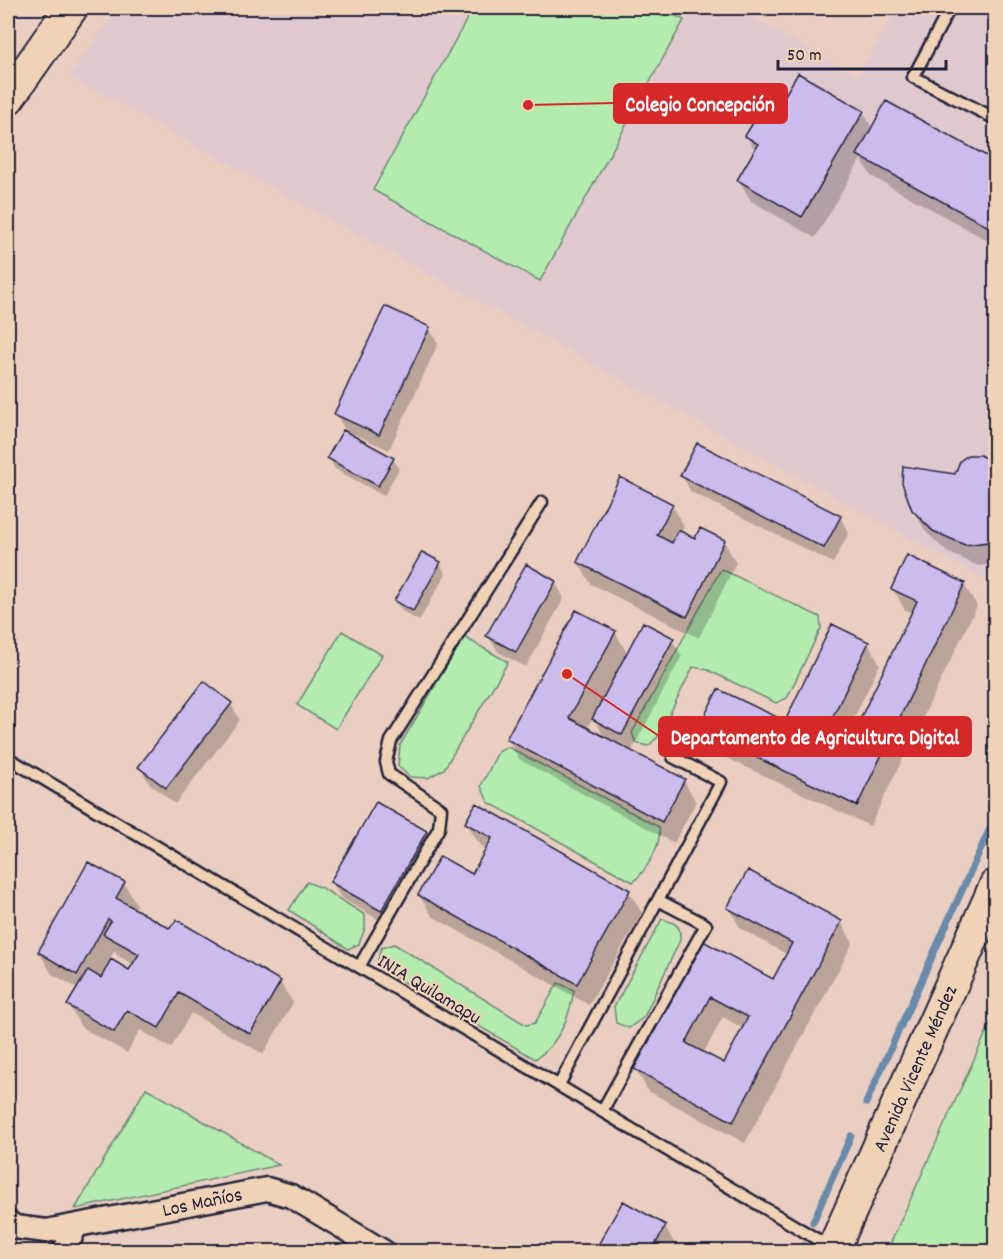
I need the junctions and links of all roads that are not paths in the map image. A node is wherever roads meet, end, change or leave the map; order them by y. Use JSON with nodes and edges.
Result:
{"nodes":[{"id":1,"x":71,"y":8,"type":"edge"},
{"id":2,"x":950,"y":8,"type":"edge"},
{"id":3,"x":8,"y":98,"type":"edge"},
{"id":4,"x":996,"y":119,"type":"edge"},
{"id":5,"x":542,"y":502,"type":"dead end"},
{"id":6,"x":673,"y":757,"type":"dead end"},
{"id":7,"x":8,"y":758,"type":"edge"},
{"id":8,"x":996,"y":885,"type":"edge"},
{"id":9,"x":658,"y":900,"type":"junction"},
{"id":10,"x":358,"y":967,"type":"junction"},
{"id":11,"x":559,"y":1085,"type":"junction"},
{"id":12,"x":602,"y":1111,"type":"junction"},
{"id":13,"x":8,"y":1222,"type":"edge"},
{"id":14,"x":75,"y":1228,"type":"junction"},
{"id":15,"x":833,"y":1250,"type":"edge"},
{"id":16,"x":64,"y":1251,"type":"edge"},
{"id":17,"x":384,"y":1251,"type":"edge"}],
"edges":[{"from":1,"to":3,"type":"main road"},
{"from":2,"to":4,"type":"lane"},
{"from":5,"to":10,"type":"lane"},
{"from":6,"to":9,"type":"lane"},
{"from":7,"to":10,"type":"lane","name":"INIA Quilamapu"},
{"from":8,"to":15,"type":"main road","name":"Avenida Vicente Méndez"},
{"from":9,"to":11,"type":"lane"},
{"from":9,"to":12,"type":"lane"},
{"from":10,"to":11,"type":"lane","name":"INIA Quilamapu"},
{"from":11,"to":12,"type":"lane","name":"INIA Quilamapu"},
{"from":12,"to":15,"type":"lane","name":"INIA Quilamapu"},
{"from":13,"to":14,"type":"street","name":"Los Mañíos"},
{"from":14,"to":16,"type":"street"},
{"from":14,"to":17,"type":"street","name":"Los Mañíos"}]}
